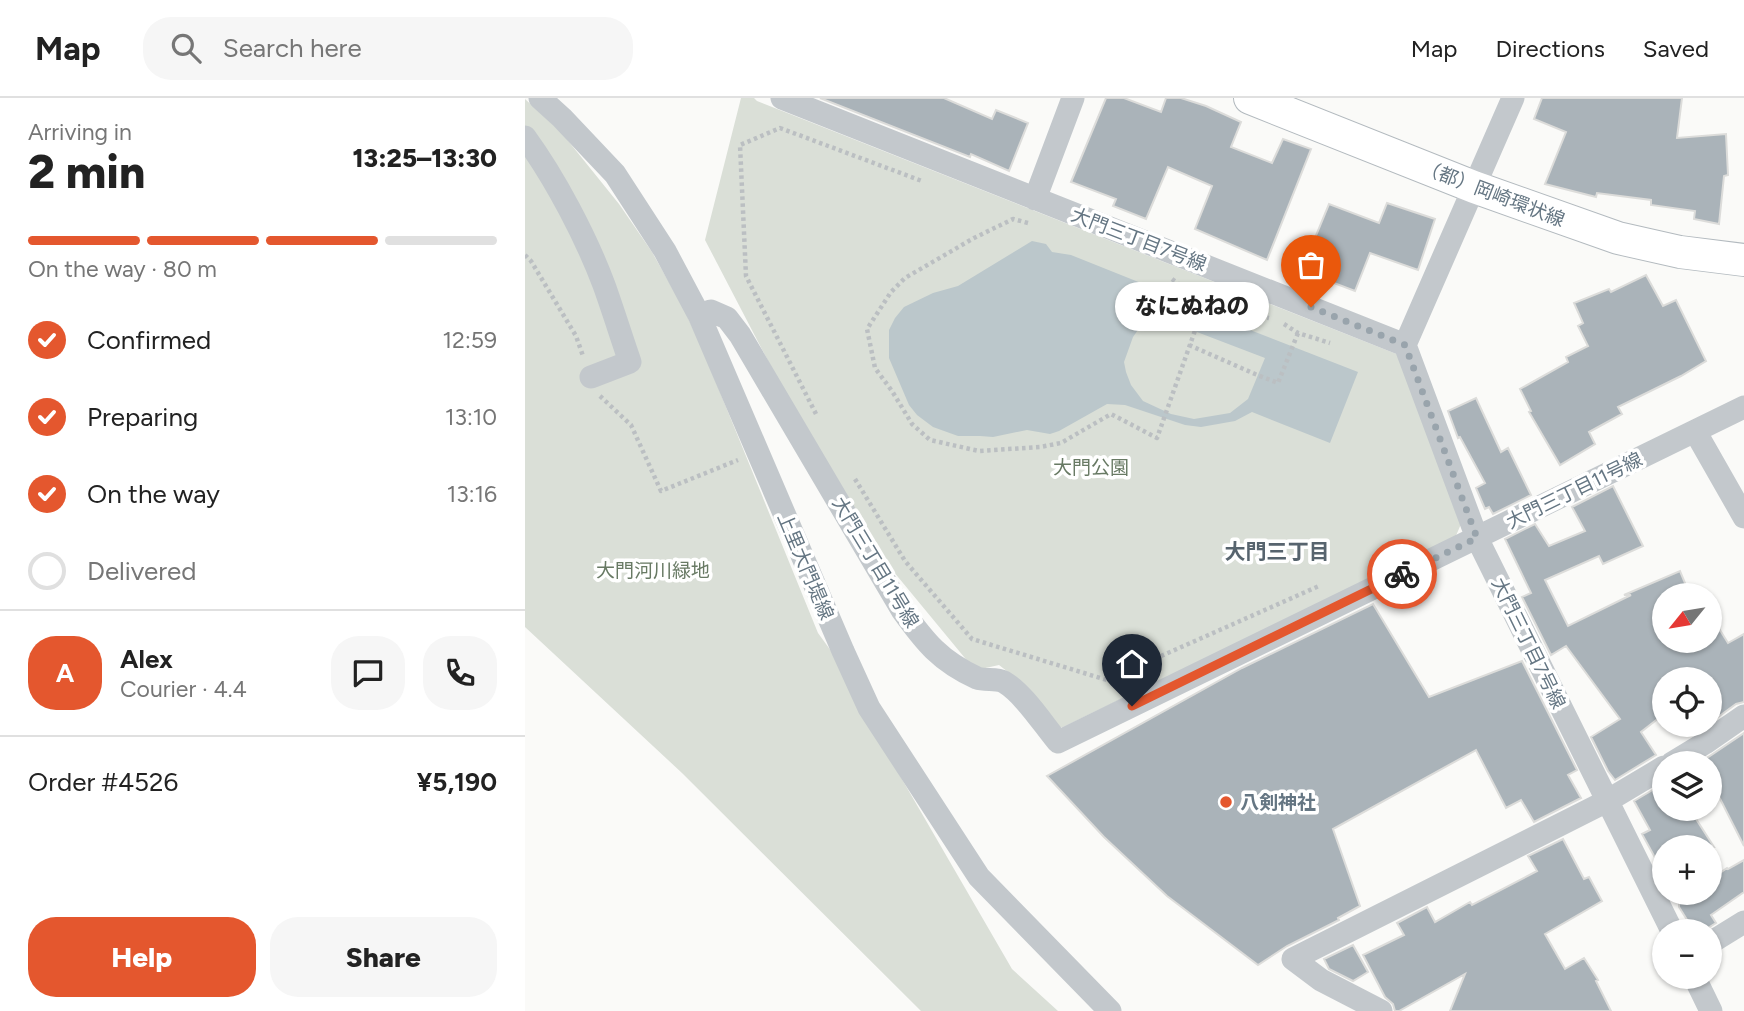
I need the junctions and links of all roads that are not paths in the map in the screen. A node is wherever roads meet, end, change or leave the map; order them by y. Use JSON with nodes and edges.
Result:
{"nodes":[{"id":1,"x":540,"y":98,"type":"edge"},
{"id":2,"x":782,"y":98,"type":"edge"},
{"id":3,"x":1073,"y":98,"type":"edge"},
{"id":4,"x":1250,"y":98,"type":"edge"},
{"id":5,"x":1513,"y":98,"type":"edge"},
{"id":6,"x":525,"y":136,"type":"edge"},
{"id":7,"x":1474,"y":187,"type":"junction"},
{"id":8,"x":1035,"y":199,"type":"junction"},
{"id":9,"x":1744,"y":260,"type":"edge"},
{"id":10,"x":699,"y":315,"type":"junction"},
{"id":11,"x":1405,"y":345,"type":"junction"},
{"id":12,"x":591,"y":377,"type":"dead end"},
{"id":13,"x":1744,"y":407,"type":"edge"},
{"id":14,"x":1695,"y":430,"type":"junction"},
{"id":15,"x":1744,"y":517,"type":"edge"},
{"id":16,"x":1477,"y":538,"type":"junction"},
{"id":17,"x":1744,"y":716,"type":"edge"},
{"id":18,"x":1692,"y":751,"type":"edge"},
{"id":19,"x":1652,"y":774,"type":"edge"},
{"id":20,"x":1607,"y":801,"type":"junction"},
{"id":21,"x":1666,"y":919,"type":"edge"},
{"id":22,"x":1744,"y":922,"type":"edge"},
{"id":23,"x":1722,"y":936,"type":"edge"},
{"id":24,"x":1700,"y":989,"type":"edge"},
{"id":25,"x":1109,"y":1011,"type":"edge"},
{"id":26,"x":1381,"y":1011,"type":"edge"},
{"id":27,"x":1711,"y":1011,"type":"edge"}],
"edges":[{"from":1,"to":10,"type":"street","name":"上里大門堤線"},
{"from":2,"to":8,"type":"street","name":"大門三丁目7号線"},
{"from":3,"to":8,"type":"street"},
{"from":4,"to":7,"type":"street","name":"（都）岡崎環状線"},
{"from":5,"to":7,"type":"street"},
{"from":6,"to":12,"type":"street"},
{"from":7,"to":9,"type":"street","name":"（都）岡崎環状線"},
{"from":7,"to":11,"type":"street"},
{"from":8,"to":11,"type":"street","name":"大門三丁目7号線"},
{"from":10,"to":16,"type":"street","name":"大門三丁目11号線"},
{"from":10,"to":25,"type":"street","name":"上里大門堤線"},
{"from":11,"to":16,"type":"street","name":"大門三丁目7号線"},
{"from":13,"to":14,"type":"street","name":"大門三丁目11号線"},
{"from":14,"to":15,"type":"street"},
{"from":14,"to":16,"type":"street","name":"大門三丁目11号線"},
{"from":16,"to":20,"type":"street","name":"大門三丁目7号線"},
{"from":17,"to":18,"type":"street"},
{"from":19,"to":20,"type":"street"},
{"from":20,"to":21,"type":"street","name":"大門三丁目7号線"},
{"from":20,"to":26,"type":"street"},
{"from":22,"to":23,"type":"street"},
{"from":24,"to":27,"type":"street"}]}
